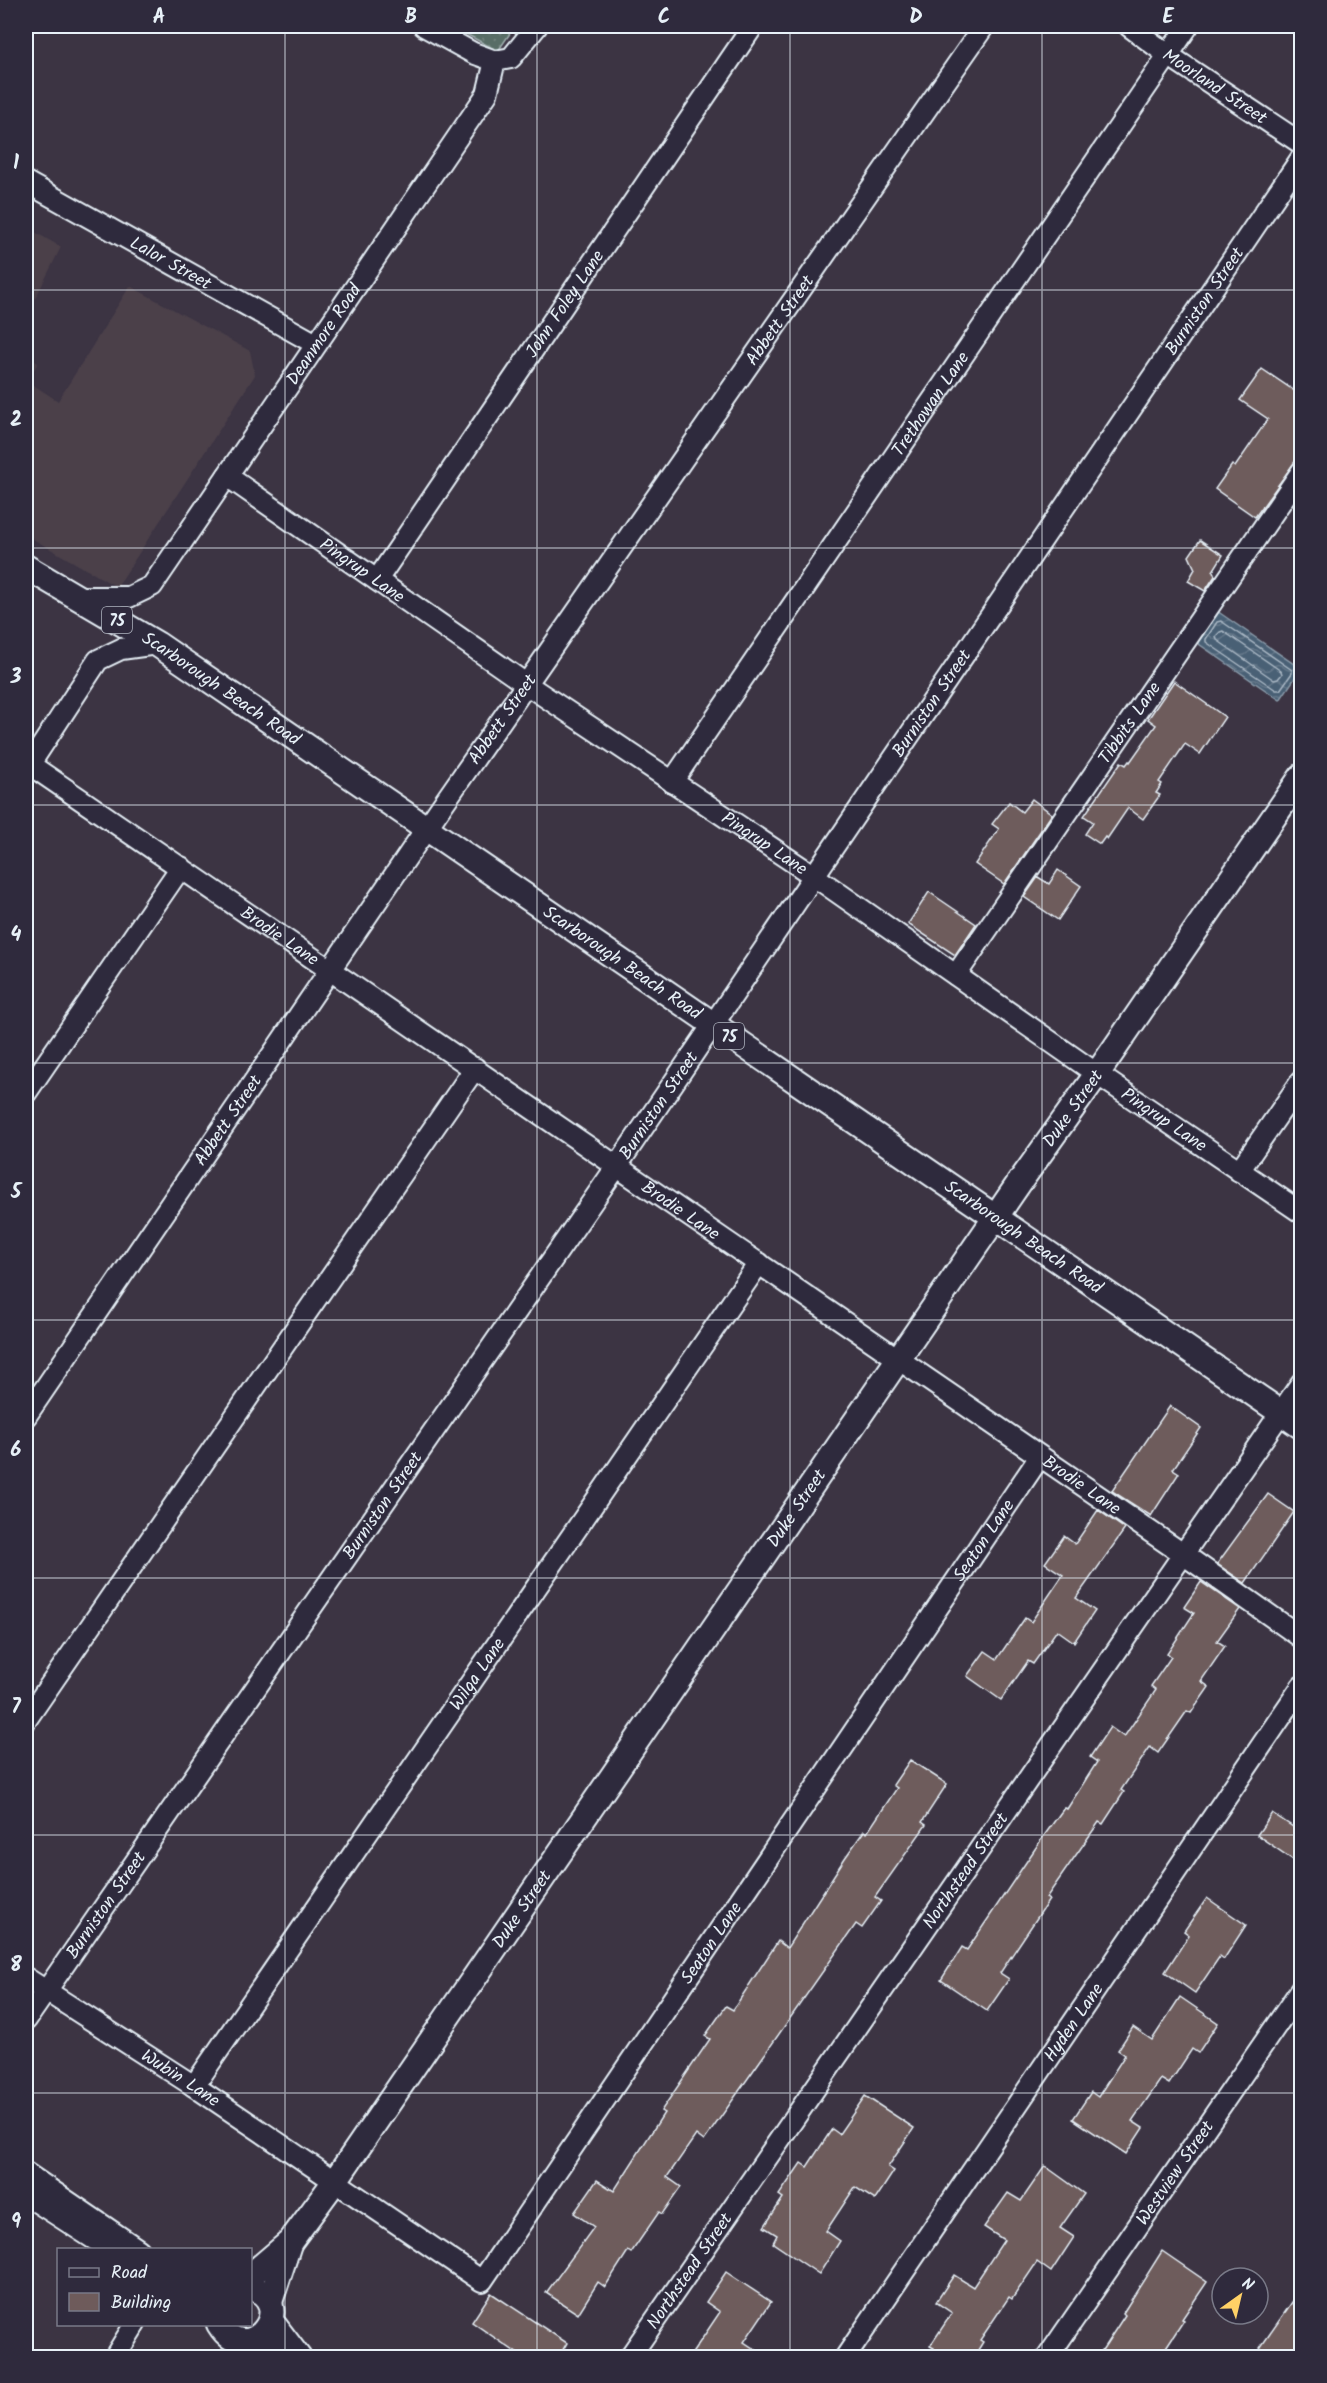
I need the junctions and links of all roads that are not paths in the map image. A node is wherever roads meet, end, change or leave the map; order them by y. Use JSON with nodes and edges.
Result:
{"nodes":[{"id":1,"x":424,"y":26,"type":"edge"},
{"id":2,"x":537,"y":26,"type":"edge"},
{"id":3,"x":753,"y":26,"type":"edge"},
{"id":4,"x":984,"y":26,"type":"edge"},
{"id":5,"x":1130,"y":26,"type":"edge"},
{"id":6,"x":1188,"y":26,"type":"edge"},
{"id":7,"x":1168,"y":55,"type":"junction"},
{"id":8,"x":495,"y":62,"type":"junction"},
{"id":9,"x":1302,"y":144,"type":"edge"},
{"id":10,"x":1302,"y":157,"type":"edge"},
{"id":11,"x":26,"y":182,"type":"edge"},
{"id":12,"x":316,"y":344,"type":"junction"},
{"id":13,"x":1302,"y":471,"type":"edge"},
{"id":14,"x":227,"y":476,"type":"junction"},
{"id":15,"x":26,"y":567,"type":"edge"},
{"id":16,"x":377,"y":580,"type":"junction"},
{"id":17,"x":78,"y":597,"type":"junction"},
{"id":18,"x":157,"y":644,"type":"junction"},
{"id":19,"x":526,"y":684,"type":"junction"},
{"id":20,"x":27,"y":767,"type":"edge"},
{"id":21,"x":1302,"y":776,"type":"edge"},
{"id":22,"x":672,"y":782,"type":"junction"},
{"id":23,"x":427,"y":828,"type":"junction"},
{"id":24,"x":181,"y":867,"type":"junction"},
{"id":25,"x":814,"y":876,"type":"junction"},
{"id":26,"x":330,"y":969,"type":"junction"},
{"id":27,"x":956,"y":975,"type":"junction"},
{"id":28,"x":713,"y":1025,"type":"junction"},
{"id":29,"x":475,"y":1068,"type":"junction"},
{"id":30,"x":1097,"y":1074,"type":"junction"},
{"id":31,"x":1302,"y":1080,"type":"edge"},
{"id":32,"x":26,"y":1094,"type":"edge"},
{"id":33,"x":617,"y":1166,"type":"junction"},
{"id":34,"x":1239,"y":1171,"type":"junction"},
{"id":35,"x":1302,"y":1213,"type":"edge"},
{"id":36,"x":995,"y":1218,"type":"junction"},
{"id":37,"x":759,"y":1263,"type":"junction"},
{"id":38,"x":898,"y":1359,"type":"junction"},
{"id":39,"x":1302,"y":1382,"type":"edge"},
{"id":40,"x":1281,"y":1413,"type":"junction"},
{"id":41,"x":26,"y":1416,"type":"edge"},
{"id":42,"x":1302,"y":1428,"type":"edge"},
{"id":43,"x":1039,"y":1458,"type":"junction"},
{"id":44,"x":1183,"y":1554,"type":"junction"},
{"id":45,"x":1302,"y":1638,"type":"edge"},
{"id":46,"x":1302,"y":1686,"type":"edge"},
{"id":47,"x":26,"y":1720,"type":"edge"},
{"id":48,"x":26,"y":1978,"type":"edge"},
{"id":49,"x":1302,"y":1988,"type":"edge"},
{"id":50,"x":45,"y":1993,"type":"junction"},
{"id":51,"x":26,"y":2020,"type":"edge"},
{"id":52,"x":194,"y":2086,"type":"junction"},
{"id":53,"x":26,"y":2173,"type":"edge"},
{"id":54,"x":335,"y":2181,"type":"junction"},
{"id":55,"x":26,"y":2195,"type":"edge"},
{"id":56,"x":290,"y":2242,"type":"junction"},
{"id":57,"x":108,"y":2248,"type":"edge"},
{"id":58,"x":136,"y":2248,"type":"edge"},
{"id":59,"x":252,"y":2274,"type":"edge"},
{"id":60,"x":252,"y":2288,"type":"edge"},
{"id":61,"x":270,"y":2311,"type":"junction"},
{"id":62,"x":134,"y":2326,"type":"edge"},
{"id":63,"x":220,"y":2326,"type":"edge"},
{"id":64,"x":246,"y":2341,"type":"junction"},
{"id":65,"x":114,"y":2358,"type":"edge"},
{"id":66,"x":271,"y":2358,"type":"edge"},
{"id":67,"x":299,"y":2358,"type":"edge"},
{"id":68,"x":629,"y":2358,"type":"edge"},
{"id":69,"x":845,"y":2358,"type":"edge"},
{"id":70,"x":1047,"y":2358,"type":"edge"}],
"edges":[{"from":1,"to":8,"type":"street"},
{"from":2,"to":8,"type":"street"},
{"from":3,"to":16,"type":"street","name":"John Foley Lane"},
{"from":4,"to":19,"type":"street","name":"Abbett Street"},
{"from":5,"to":7,"type":"street","name":"Moorland Street"},
{"from":6,"to":7,"type":"street","name":"Trethowan Lane"},
{"from":7,"to":9,"type":"street","name":"Moorland Street"},
{"from":7,"to":22,"type":"street","name":"Trethowan Lane"},
{"from":8,"to":12,"type":"street","name":"Deanmore Road"},
{"from":10,"to":25,"type":"street","name":"Burniston Street"},
{"from":11,"to":12,"type":"street","name":"Lalor Street"},
{"from":12,"to":14,"type":"street","name":"Deanmore Road"},
{"from":13,"to":27,"type":"street","name":"Tibbits Lane"},
{"from":14,"to":16,"type":"street","name":"Pingrup Lane"},
{"from":14,"to":17,"type":"street","name":"Deanmore Road"},
{"from":15,"to":17,"type":"main road","name":"Scarborough Beach Road","number":"75"},
{"from":16,"to":19,"type":"street","name":"Pingrup Lane"},
{"from":17,"to":18,"type":"main road","name":"Scarborough Beach Road","number":"75"},
{"from":18,"to":20,"type":"street"},
{"from":18,"to":23,"type":"main road","name":"Scarborough Beach Road","number":"75"},
{"from":19,"to":22,"type":"street","name":"Pingrup Lane"},
{"from":19,"to":23,"type":"street","name":"Abbett Street"},
{"from":20,"to":24,"type":"street","name":"Brodie Lane"},
{"from":21,"to":30,"type":"main road","name":"Duke Street"},
{"from":22,"to":25,"type":"street","name":"Pingrup Lane"},
{"from":23,"to":26,"type":"street","name":"Abbett Street"},
{"from":23,"to":28,"type":"main road","name":"Scarborough Beach Road","number":"75"},
{"from":24,"to":26,"type":"street","name":"Brodie Lane"},
{"from":24,"to":32,"type":"street"},
{"from":25,"to":27,"type":"street","name":"Pingrup Lane"},
{"from":25,"to":28,"type":"street","name":"Burniston Street"},
{"from":26,"to":29,"type":"street","name":"Brodie Lane"},
{"from":26,"to":41,"type":"street","name":"Abbett Street"},
{"from":27,"to":30,"type":"street","name":"Pingrup Lane"},
{"from":28,"to":33,"type":"street","name":"Burniston Street"},
{"from":28,"to":36,"type":"main road","name":"Scarborough Beach Road","number":"75"},
{"from":29,"to":33,"type":"street","name":"Brodie Lane"},
{"from":29,"to":47,"type":"street"},
{"from":30,"to":34,"type":"street","name":"Pingrup Lane"},
{"from":30,"to":36,"type":"main road","name":"Duke Street"},
{"from":31,"to":34,"type":"street"},
{"from":33,"to":37,"type":"street","name":"Brodie Lane"},
{"from":33,"to":50,"type":"street","name":"Burniston Street"},
{"from":34,"to":35,"type":"street","name":"Pingrup Lane"},
{"from":36,"to":38,"type":"main road","name":"Duke Street"},
{"from":36,"to":40,"type":"main road","name":"Scarborough Beach Road","number":"75"},
{"from":37,"to":38,"type":"street","name":"Brodie Lane"},
{"from":37,"to":52,"type":"street","name":"Wilga Lane"},
{"from":38,"to":43,"type":"street","name":"Brodie Lane"},
{"from":38,"to":54,"type":"main road","name":"Duke Street"},
{"from":39,"to":40,"type":"street","name":"Northstead Street"},
{"from":40,"to":42,"type":"main road","name":"Scarborough Beach Road","number":"75"},
{"from":40,"to":44,"type":"street","name":"Northstead Street"},
{"from":43,"to":44,"type":"street","name":"Brodie Lane"},
{"from":43,"to":54,"type":"street","name":"Seaton Lane"},
{"from":44,"to":45,"type":"street","name":"Brodie Lane"},
{"from":44,"to":68,"type":"street","name":"Northstead Street"},
{"from":46,"to":69,"type":"street","name":"Hyden Lane"},
{"from":48,"to":50,"type":"street","name":"Wubin Lane"},
{"from":49,"to":70,"type":"street","name":"Westview Street"},
{"from":50,"to":51,"type":"street","name":"Burniston Street"},
{"from":50,"to":52,"type":"street","name":"Wubin Lane"},
{"from":52,"to":54,"type":"street","name":"Wubin Lane"},
{"from":53,"to":58,"type":"street"},
{"from":54,"to":56,"type":"main road","name":"Duke Street"},
{"from":55,"to":57,"type":"street"},
{"from":56,"to":59,"type":"main road","name":"Duke Street"},
{"from":56,"to":61,"type":"main road","name":"Duke Street"},
{"from":60,"to":61,"type":"main road"},
{"from":61,"to":64,"type":"main road"},
{"from":61,"to":67,"type":"main road"},
{"from":62,"to":65,"type":"street"},
{"from":63,"to":64,"type":"main road"},
{"from":64,"to":66,"type":"main road"}]}
